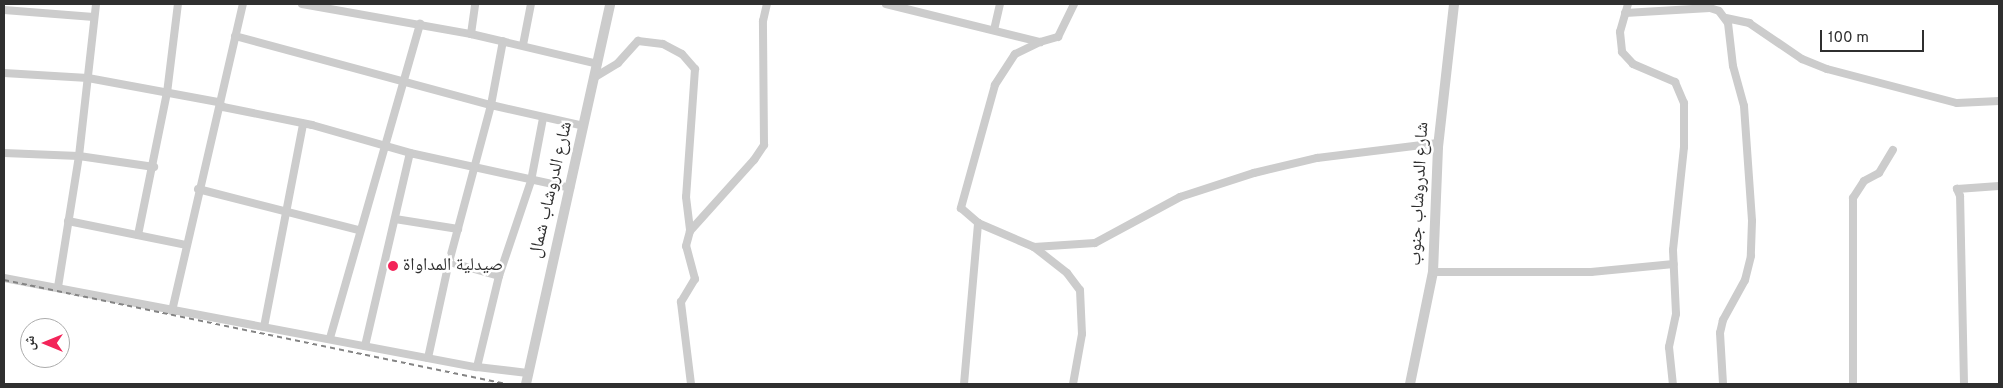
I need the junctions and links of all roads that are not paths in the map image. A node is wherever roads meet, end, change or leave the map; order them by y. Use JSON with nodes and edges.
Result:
{"nodes":[{"id":1,"x":96,"y":4,"type":"edge"},
{"id":2,"x":178,"y":4,"type":"edge"},
{"id":3,"x":243,"y":4,"type":"edge"},
{"id":4,"x":302,"y":4,"type":"edge"},
{"id":5,"x":475,"y":4,"type":"edge"},
{"id":6,"x":531,"y":4,"type":"edge"},
{"id":7,"x":610,"y":4,"type":"edge"},
{"id":8,"x":767,"y":4,"type":"edge"},
{"id":9,"x":886,"y":4,"type":"edge"},
{"id":10,"x":1000,"y":4,"type":"edge"},
{"id":11,"x":1074,"y":4,"type":"edge"},
{"id":12,"x":1454,"y":4,"type":"edge"},
{"id":13,"x":1628,"y":4,"type":"edge"},
{"id":14,"x":913,"y":7,"type":"edge"},
{"id":15,"x":4,"y":10,"type":"edge"},
{"id":16,"x":1625,"y":13,"type":"junction"},
{"id":17,"x":94,"y":17,"type":"junction"},
{"id":18,"x":1726,"y":18,"type":"junction"},
{"id":19,"x":420,"y":24,"type":"junction"},
{"id":20,"x":994,"y":30,"type":"junction"},
{"id":21,"x":471,"y":34,"type":"junction"},
{"id":22,"x":235,"y":36,"type":"junction"},
{"id":23,"x":503,"y":41,"type":"junction"},
{"id":24,"x":1040,"y":42,"type":"junction"},
{"id":25,"x":524,"y":45,"type":"junction"},
{"id":26,"x":598,"y":64,"type":"junction"},
{"id":27,"x":4,"y":73,"type":"edge"},
{"id":28,"x":595,"y":77,"type":"junction"},
{"id":29,"x":88,"y":78,"type":"junction"},
{"id":30,"x":405,"y":81,"type":"junction"},
{"id":31,"x":167,"y":93,"type":"junction"},
{"id":32,"x":1999,"y":101,"type":"edge"},
{"id":33,"x":218,"y":102,"type":"junction"},
{"id":34,"x":491,"y":105,"type":"junction"},
{"id":35,"x":543,"y":118,"type":"junction"},
{"id":36,"x":303,"y":124,"type":"junction"},
{"id":37,"x":584,"y":126,"type":"junction"},
{"id":38,"x":1438,"y":143,"type":"junction"},
{"id":39,"x":387,"y":146,"type":"junction"},
{"id":40,"x":1893,"y":150,"type":"dead end"},
{"id":41,"x":4,"y":153,"type":"edge"},
{"id":42,"x":410,"y":153,"type":"junction"},
{"id":43,"x":78,"y":156,"type":"junction"},
{"id":44,"x":154,"y":166,"type":"junction"},
{"id":45,"x":476,"y":167,"type":"junction"},
{"id":46,"x":530,"y":181,"type":"junction"},
{"id":47,"x":1999,"y":186,"type":"edge"},
{"id":48,"x":570,"y":188,"type":"junction"},
{"id":49,"x":198,"y":189,"type":"junction"},
{"id":50,"x":285,"y":211,"type":"junction"},
{"id":51,"x":395,"y":219,"type":"junction"},
{"id":52,"x":68,"y":221,"type":"junction"},
{"id":53,"x":978,"y":223,"type":"junction"},
{"id":54,"x":458,"y":229,"type":"junction"},
{"id":55,"x":359,"y":230,"type":"junction"},
{"id":56,"x":690,"y":231,"type":"junction"},
{"id":57,"x":138,"y":236,"type":"junction"},
{"id":58,"x":186,"y":245,"type":"junction"},
{"id":59,"x":1034,"y":247,"type":"junction"},
{"id":60,"x":449,"y":262,"type":"junction"},
{"id":61,"x":1674,"y":264,"type":"junction"},
{"id":62,"x":1433,"y":272,"type":"junction"},
{"id":63,"x":499,"y":276,"type":"junction"},
{"id":64,"x":4,"y":278,"type":"edge"},
{"id":65,"x":58,"y":287,"type":"junction"},
{"id":66,"x":172,"y":311,"type":"junction"},
{"id":67,"x":264,"y":327,"type":"junction"},
{"id":68,"x":330,"y":338,"type":"junction"},
{"id":69,"x":366,"y":346,"type":"junction"},
{"id":70,"x":428,"y":358,"type":"junction"},
{"id":71,"x":477,"y":367,"type":"junction"},
{"id":72,"x":528,"y":373,"type":"junction"},
{"id":73,"x":526,"y":384,"type":"edge"},
{"id":74,"x":691,"y":384,"type":"edge"},
{"id":75,"x":964,"y":384,"type":"edge"},
{"id":76,"x":1073,"y":384,"type":"edge"},
{"id":77,"x":1410,"y":384,"type":"edge"},
{"id":78,"x":1673,"y":384,"type":"edge"},
{"id":79,"x":1723,"y":384,"type":"edge"},
{"id":80,"x":1853,"y":384,"type":"edge"},
{"id":81,"x":1964,"y":384,"type":"edge"}],
"edges":[{"from":1,"to":17,"type":"street"},
{"from":2,"to":31,"type":"street"},
{"from":3,"to":22,"type":"street"},
{"from":4,"to":19,"type":"street"},
{"from":5,"to":21,"type":"street"},
{"from":6,"to":25,"type":"street"},
{"from":7,"to":26,"type":"street","name":"شارع الدروشاب شمال"},
{"from":8,"to":56,"type":"street"},
{"from":9,"to":14,"type":"street"},
{"from":10,"to":20,"type":"street"},
{"from":11,"to":24,"type":"street"},
{"from":12,"to":38,"type":"street","name":"شارع الدروشاب جنوب"},
{"from":13,"to":16,"type":"street"},
{"from":14,"to":20,"type":"street"},
{"from":15,"to":17,"type":"street"},
{"from":16,"to":18,"type":"street"},
{"from":16,"to":61,"type":"street"},
{"from":17,"to":29,"type":"street"},
{"from":18,"to":32,"type":"street"},
{"from":18,"to":79,"type":"street"},
{"from":19,"to":21,"type":"street"},
{"from":19,"to":30,"type":"street"},
{"from":20,"to":24,"type":"street"},
{"from":21,"to":23,"type":"street"},
{"from":22,"to":30,"type":"street"},
{"from":22,"to":33,"type":"street"},
{"from":23,"to":25,"type":"street"},
{"from":23,"to":34,"type":"street"},
{"from":24,"to":53,"type":"street"},
{"from":25,"to":26,"type":"street"},
{"from":26,"to":28,"type":"street","name":"شارع الدروشاب شمال"},
{"from":27,"to":29,"type":"street"},
{"from":28,"to":37,"type":"street","name":"شارع الدروشاب شمال"},
{"from":28,"to":56,"type":"street"},
{"from":29,"to":31,"type":"street"},
{"from":29,"to":43,"type":"street"},
{"from":30,"to":34,"type":"street"},
{"from":30,"to":39,"type":"street"},
{"from":31,"to":33,"type":"street"},
{"from":31,"to":44,"type":"street"},
{"from":33,"to":36,"type":"street"},
{"from":33,"to":49,"type":"street"},
{"from":34,"to":35,"type":"street"},
{"from":34,"to":45,"type":"street"},
{"from":35,"to":37,"type":"street"},
{"from":35,"to":46,"type":"street"},
{"from":36,"to":39,"type":"street"},
{"from":36,"to":50,"type":"street"},
{"from":37,"to":48,"type":"street","name":"شارع الدروشاب شمال"},
{"from":38,"to":59,"type":"street"},
{"from":38,"to":62,"type":"street","name":"شارع الدروشاب جنوب"},
{"from":39,"to":42,"type":"street"},
{"from":39,"to":55,"type":"street"},
{"from":40,"to":80,"type":"street"},
{"from":41,"to":43,"type":"street"},
{"from":42,"to":45,"type":"street"},
{"from":42,"to":51,"type":"street"},
{"from":43,"to":44,"type":"street"},
{"from":43,"to":52,"type":"street"},
{"from":44,"to":57,"type":"street"},
{"from":45,"to":46,"type":"street"},
{"from":45,"to":54,"type":"street"},
{"from":46,"to":48,"type":"street"},
{"from":46,"to":63,"type":"street"},
{"from":47,"to":81,"type":"street"},
{"from":48,"to":72,"type":"street","name":"شارع الدروشاب شمال"},
{"from":49,"to":50,"type":"street"},
{"from":49,"to":58,"type":"street"},
{"from":50,"to":55,"type":"street"},
{"from":50,"to":67,"type":"street"},
{"from":51,"to":54,"type":"street"},
{"from":51,"to":69,"type":"street"},
{"from":52,"to":57,"type":"street"},
{"from":52,"to":65,"type":"street"},
{"from":53,"to":59,"type":"street"},
{"from":53,"to":75,"type":"street"},
{"from":54,"to":60,"type":"street"},
{"from":55,"to":68,"type":"street"},
{"from":56,"to":74,"type":"street"},
{"from":57,"to":58,"type":"street"},
{"from":58,"to":66,"type":"street"},
{"from":59,"to":76,"type":"street"},
{"from":60,"to":63,"type":"street"},
{"from":60,"to":70,"type":"street"},
{"from":61,"to":62,"type":"street"},
{"from":61,"to":78,"type":"street"},
{"from":62,"to":77,"type":"street","name":"شارع الدروشاب جنوب"},
{"from":63,"to":71,"type":"street"},
{"from":64,"to":65,"type":"street"},
{"from":65,"to":66,"type":"street"},
{"from":66,"to":67,"type":"street"},
{"from":67,"to":68,"type":"street"},
{"from":68,"to":69,"type":"street"},
{"from":69,"to":70,"type":"street"},
{"from":70,"to":71,"type":"street"},
{"from":71,"to":72,"type":"street"},
{"from":72,"to":73,"type":"street","name":"شارع الدروشاب شمال"}]}
